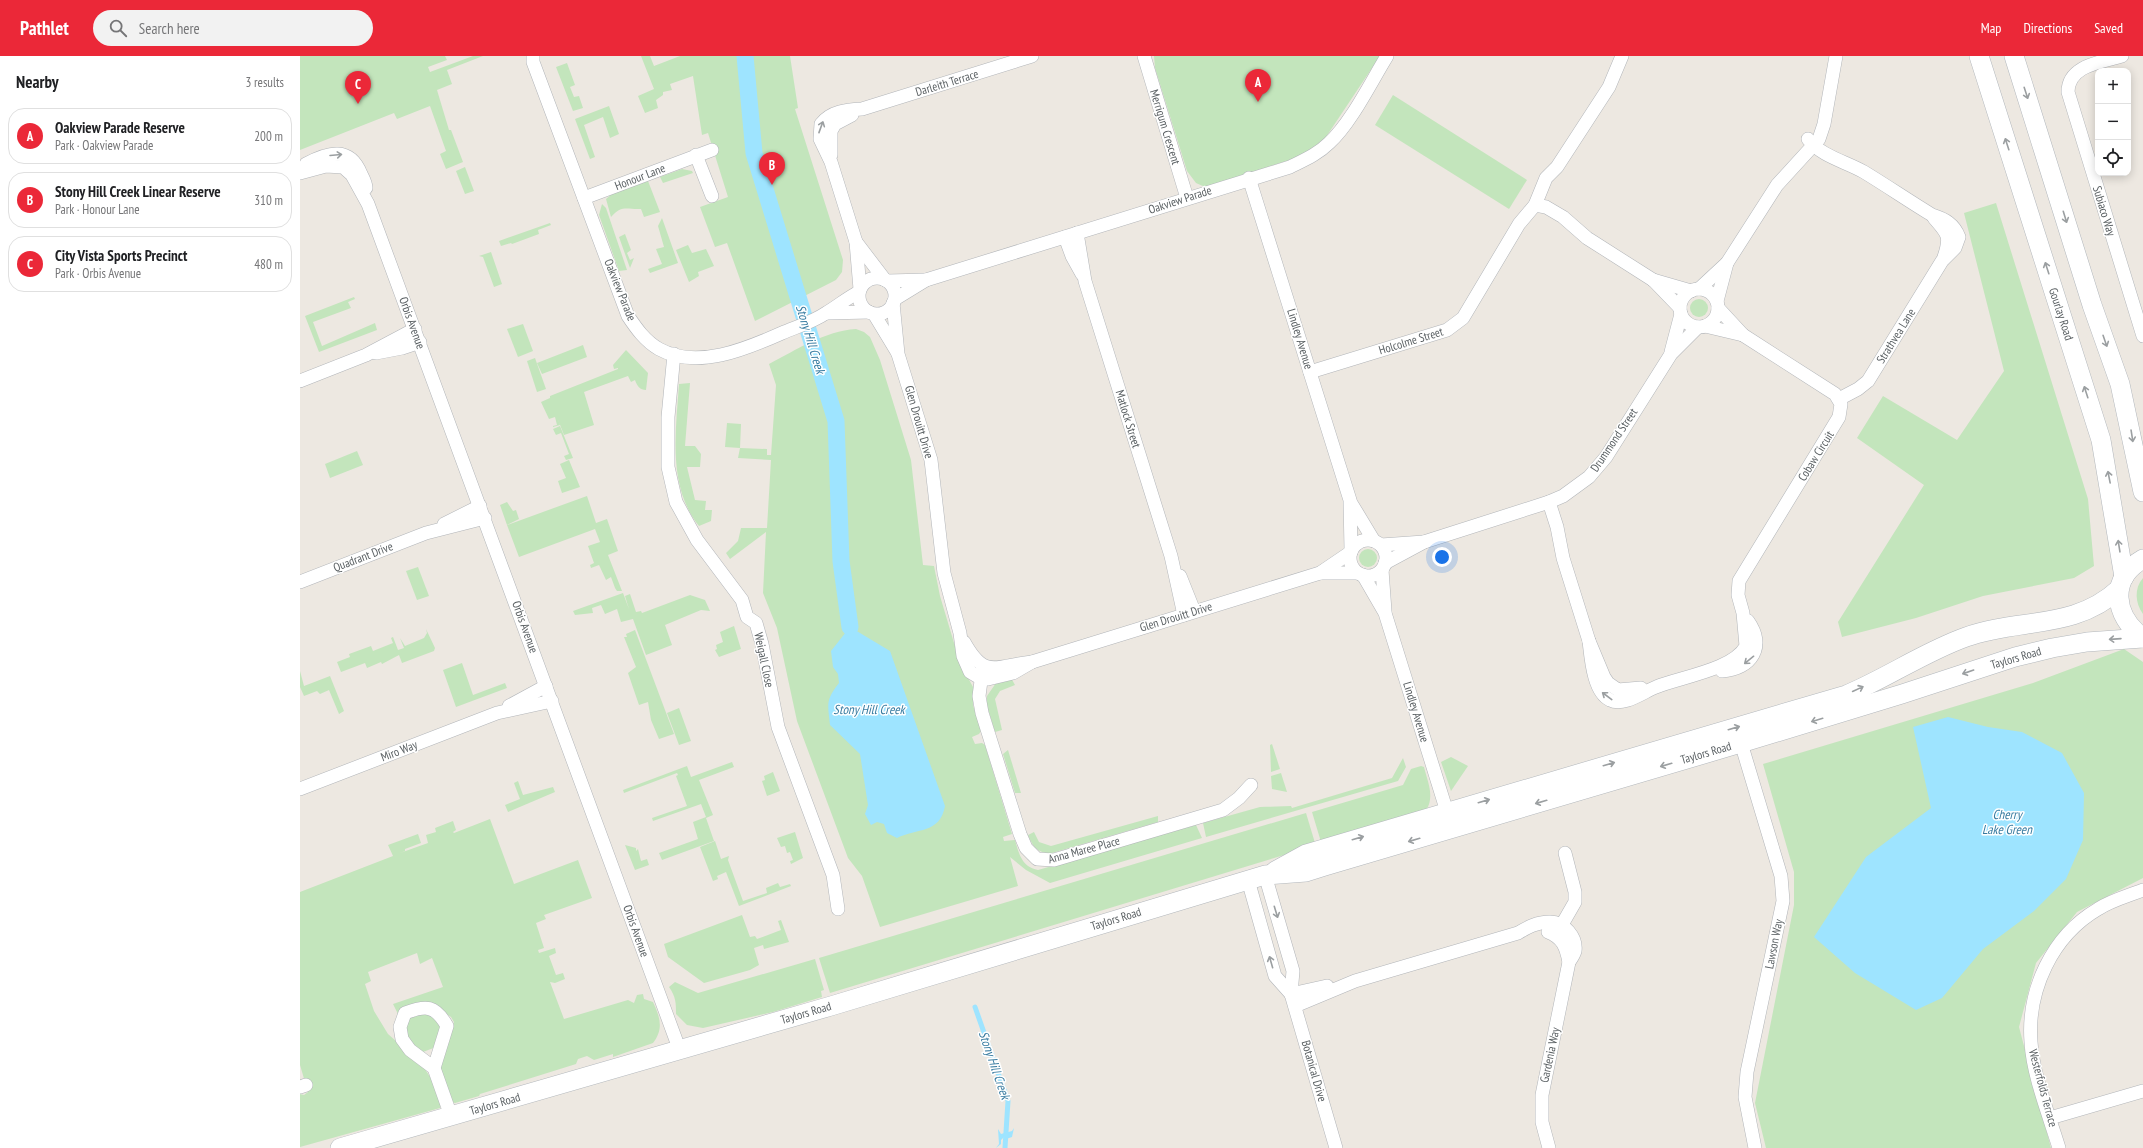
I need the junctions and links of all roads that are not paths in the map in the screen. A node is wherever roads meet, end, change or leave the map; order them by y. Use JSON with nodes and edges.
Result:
{"nodes":[{"id":1,"x":533,"y":56,"type":"edge"},
{"id":2,"x":1032,"y":56,"type":"edge"},
{"id":3,"x":1144,"y":56,"type":"edge"},
{"id":4,"x":1387,"y":56,"type":"edge"},
{"id":5,"x":1622,"y":56,"type":"edge"},
{"id":6,"x":1836,"y":56,"type":"edge"},
{"id":7,"x":1980,"y":56,"type":"edge"},
{"id":8,"x":2014,"y":56,"type":"edge"},
{"id":9,"x":2122,"y":56,"type":"edge"},
{"id":10,"x":1814,"y":142,"type":"junction"},
{"id":11,"x":712,"y":150,"type":"dead end"},
{"id":12,"x":696,"y":155,"type":"junction"},
{"id":13,"x":300,"y":168,"type":"edge"},
{"id":14,"x":300,"y":173,"type":"edge"},
{"id":15,"x":1249,"y":178,"type":"junction"},
{"id":16,"x":712,"y":196,"type":"dead end"},
{"id":17,"x":584,"y":198,"type":"junction"},
{"id":18,"x":1187,"y":198,"type":"junction"},
{"id":19,"x":368,"y":204,"type":"junction"},
{"id":20,"x":1541,"y":209,"type":"junction"},
{"id":21,"x":1071,"y":235,"type":"junction"},
{"id":22,"x":856,"y":242,"type":"junction"},
{"id":23,"x":1727,"y":263,"type":"junction"},
{"id":24,"x":926,"y":280,"type":"junction"},
{"id":25,"x":1653,"y":280,"type":"junction"},
{"id":26,"x":886,"y":281,"type":"junction"},
{"id":27,"x":860,"y":290,"type":"junction"},
{"id":28,"x":1695,"y":290,"type":"junction"},
{"id":29,"x":894,"y":301,"type":"junction"},
{"id":30,"x":1717,"y":305,"type":"junction"},
{"id":31,"x":1680,"y":311,"type":"junction"},
{"id":32,"x":827,"y":313,"type":"junction"},
{"id":33,"x":872,"y":313,"type":"junction"},
{"id":34,"x":1702,"y":327,"type":"junction"},
{"id":35,"x":415,"y":329,"type":"junction"},
{"id":36,"x":2142,"y":331,"type":"edge"},
{"id":37,"x":1743,"y":335,"type":"junction"},
{"id":38,"x":420,"y":342,"type":"junction"},
{"id":39,"x":674,"y":354,"type":"junction"},
{"id":40,"x":898,"y":354,"type":"junction"},
{"id":41,"x":1671,"y":354,"type":"junction"},
{"id":42,"x":366,"y":355,"type":"junction"},
{"id":43,"x":1310,"y":372,"type":"junction"},
{"id":44,"x":300,"y":380,"type":"edge"},
{"id":45,"x":1839,"y":399,"type":"junction"},
{"id":46,"x":2143,"y":492,"type":"edge"},
{"id":47,"x":1350,"y":500,"type":"junction"},
{"id":48,"x":1545,"y":503,"type":"junction"},
{"id":49,"x":480,"y":506,"type":"junction"},
{"id":50,"x":485,"y":518,"type":"junction"},
{"id":51,"x":426,"y":533,"type":"junction"},
{"id":52,"x":1424,"y":542,"type":"junction"},
{"id":53,"x":1378,"y":543,"type":"junction"},
{"id":54,"x":1351,"y":551,"type":"junction"},
{"id":55,"x":2143,"y":559,"type":"edge"},
{"id":56,"x":1383,"y":566,"type":"junction"},
{"id":57,"x":1320,"y":572,"type":"junction"},
{"id":58,"x":1360,"y":574,"type":"junction"},
{"id":59,"x":300,"y":582,"type":"edge"},
{"id":60,"x":2122,"y":583,"type":"junction"},
{"id":61,"x":1189,"y":613,"type":"junction"},
{"id":62,"x":1385,"y":613,"type":"junction"},
{"id":63,"x":2143,"y":638,"type":"edge"},
{"id":64,"x":982,"y":672,"type":"junction"},
{"id":65,"x":546,"y":686,"type":"junction"},
{"id":66,"x":552,"y":701,"type":"junction"},
{"id":67,"x":498,"y":713,"type":"junction"},
{"id":68,"x":1742,"y":743,"type":"junction"},
{"id":69,"x":1251,"y":785,"type":"dead end"},
{"id":70,"x":300,"y":788,"type":"edge"},
{"id":71,"x":1449,"y":821,"type":"junction"},
{"id":72,"x":1565,"y":853,"type":"dead end"},
{"id":73,"x":1261,"y":876,"type":"junction"},
{"id":74,"x":2143,"y":890,"type":"edge"},
{"id":75,"x":838,"y":909,"type":"dead end"},
{"id":76,"x":1559,"y":930,"type":"junction"},
{"id":77,"x":1293,"y":1000,"type":"junction"},
{"id":78,"x":680,"y":1051,"type":"junction"},
{"id":79,"x":434,"y":1068,"type":"junction"},
{"id":80,"x":2143,"y":1091,"type":"edge"},
{"id":81,"x":451,"y":1116,"type":"junction"},
{"id":82,"x":2050,"y":1118,"type":"junction"},
{"id":83,"x":340,"y":1148,"type":"edge"},
{"id":84,"x":1336,"y":1148,"type":"edge"},
{"id":85,"x":1548,"y":1148,"type":"edge"},
{"id":86,"x":1755,"y":1148,"type":"edge"},
{"id":87,"x":2059,"y":1148,"type":"edge"}],
"edges":[{"from":1,"to":17,"type":"street","name":"Oakview Parade"},
{"from":2,"to":22,"type":"street","name":"Darleith Terrace"},
{"from":3,"to":18,"type":"street","name":"Merrigum Crescent"},
{"from":4,"to":15,"type":"street","name":"Oakview Parade"},
{"from":5,"to":20,"type":"street"},
{"from":6,"to":10,"type":"street"},
{"from":60,"to":7,"type":"street","name":"Gourlay Road","one_way":true},
{"from":8,"to":46,"type":"street","one_way":true},
{"from":9,"to":36,"type":"street","name":"Subiaco Way"},
{"from":10,"to":23,"type":"street"},
{"from":10,"to":45,"type":"street","name":"Strathvea Lane"},
{"from":11,"to":12,"type":"street","name":"Honour Lane"},
{"from":12,"to":16,"type":"street"},
{"from":12,"to":17,"type":"street","name":"Honour Lane"},
{"from":13,"to":19,"type":"street","name":"Orbis Avenue","one_way":true},
{"from":14,"to":19,"type":"street","name":"Orbis Avenue"},
{"from":15,"to":18,"type":"street","name":"Oakview Parade"},
{"from":15,"to":43,"type":"street","name":"Lindley Avenue"},
{"from":17,"to":39,"type":"street","name":"Oakview Parade"},
{"from":18,"to":21,"type":"street","name":"Oakview Parade"},
{"from":19,"to":35,"type":"street","name":"Orbis Avenue"},
{"from":20,"to":25,"type":"street"},
{"from":20,"to":43,"type":"street","name":"Holcolme Street"},
{"from":21,"to":24,"type":"street","name":"Oakview Parade"},
{"from":21,"to":61,"type":"street","name":"Matlock Street"},
{"from":22,"to":26,"type":"street","name":"Darleith Terrace"},
{"from":22,"to":27,"type":"street","name":"Darleith Terrace"},
{"from":23,"to":28,"type":"street"},
{"from":23,"to":30,"type":"street"},
{"from":24,"to":26,"type":"street","name":"Oakview Parade"},
{"from":24,"to":29,"type":"street","name":"Oakview Parade"},
{"from":25,"to":28,"type":"street"},
{"from":25,"to":31,"type":"street"},
{"from":26,"to":27,"type":"street"},
{"from":26,"to":29,"type":"street"},
{"from":27,"to":32,"type":"street","name":"Oakview Parade"},
{"from":27,"to":33,"type":"street"},
{"from":28,"to":30,"type":"street"},
{"from":28,"to":31,"type":"street"},
{"from":29,"to":33,"type":"street"},
{"from":29,"to":40,"type":"street","name":"Glen Drouitt Drive"},
{"from":30,"to":34,"type":"street"},
{"from":30,"to":37,"type":"street"},
{"from":31,"to":34,"type":"street"},
{"from":31,"to":41,"type":"street","name":"Drummond Street"},
{"from":32,"to":33,"type":"street","name":"Oakview Parade"},
{"from":32,"to":39,"type":"street","name":"Oakview Parade"},
{"from":33,"to":40,"type":"street","name":"Glen Drouitt Drive"},
{"from":34,"to":37,"type":"street"},
{"from":34,"to":41,"type":"street","name":"Drummond Street"},
{"from":35,"to":38,"type":"street","name":"Orbis Avenue"},
{"from":35,"to":42,"type":"street"},
{"from":37,"to":45,"type":"street"},
{"from":38,"to":42,"type":"street"},
{"from":38,"to":49,"type":"street","name":"Orbis Avenue"},
{"from":39,"to":75,"type":"street","name":"Weigall Close"},
{"from":40,"to":64,"type":"street","name":"Glen Drouitt Drive"},
{"from":41,"to":48,"type":"street","name":"Drummond Street"},
{"from":42,"to":44,"type":"street"},
{"from":43,"to":47,"type":"street","name":"Lindley Avenue"},
{"from":45,"to":48,"type":"street","name":"Cobaw Circuit"},
{"from":47,"to":53,"type":"street","name":"Lindley Avenue"},
{"from":47,"to":54,"type":"street","name":"Lindley Avenue"},
{"from":48,"to":52,"type":"street","name":"Drummond Street"},
{"from":49,"to":50,"type":"street","name":"Orbis Avenue"},
{"from":49,"to":51,"type":"street","name":"Quadrant Drive"},
{"from":50,"to":51,"type":"street","name":"Quadrant Drive"},
{"from":50,"to":65,"type":"street","name":"Orbis Avenue"},
{"from":51,"to":59,"type":"street","name":"Quadrant Drive"},
{"from":52,"to":53,"type":"street","name":"Drummond Street"},
{"from":52,"to":56,"type":"street","name":"Drummond Street"},
{"from":53,"to":54,"type":"street"},
{"from":53,"to":56,"type":"street"},
{"from":54,"to":57,"type":"street","name":"Glen Drouitt Drive"},
{"from":54,"to":58,"type":"street"},
{"from":55,"to":60,"type":"street","name":"Taylors Road"},
{"from":56,"to":58,"type":"street"},
{"from":56,"to":62,"type":"street","name":"Lindley Avenue"},
{"from":57,"to":58,"type":"street","name":"Glen Drouitt Drive"},
{"from":57,"to":61,"type":"street","name":"Glen Drouitt Drive"},
{"from":58,"to":62,"type":"street","name":"Lindley Avenue"},
{"from":60,"to":63,"type":"street","name":"Gourlay Road"},
{"from":71,"to":60,"type":"street","name":"Taylors Road","one_way":true},
{"from":61,"to":64,"type":"street","name":"Glen Drouitt Drive"},
{"from":62,"to":71,"type":"street","name":"Lindley Avenue"},
{"from":63,"to":68,"type":"street","name":"Taylors Road","one_way":true},
{"from":64,"to":69,"type":"street","name":"Anna Maree Place"},
{"from":65,"to":66,"type":"street","name":"Orbis Avenue"},
{"from":65,"to":67,"type":"street","name":"Miro Way"},
{"from":66,"to":67,"type":"street","name":"Miro Way"},
{"from":66,"to":78,"type":"street","name":"Orbis Avenue"},
{"from":67,"to":70,"type":"street","name":"Miro Way"},
{"from":68,"to":71,"type":"street","name":"Taylors Road","one_way":true},
{"from":68,"to":86,"type":"street","name":"Lawson Way"},
{"from":71,"to":73,"type":"street","name":"Taylors Road"},
{"from":72,"to":76,"type":"street"},
{"from":73,"to":77,"type":"street","name":"Botanical Drive","one_way":true},
{"from":77,"to":73,"type":"street","name":"Botanical Drive","one_way":true},
{"from":73,"to":78,"type":"street","name":"Taylors Road"},
{"from":74,"to":82,"type":"street","name":"Westerfolds Terrace"},
{"from":76,"to":77,"type":"street"},
{"from":76,"to":85,"type":"street","name":"Gardenia Way"},
{"from":77,"to":84,"type":"street","name":"Botanical Drive"},
{"from":78,"to":81,"type":"street","name":"Taylors Road"},
{"from":79,"to":79,"type":"street"},
{"from":79,"to":81,"type":"street"},
{"from":80,"to":82,"type":"street"},
{"from":81,"to":83,"type":"street","name":"Taylors Road"},
{"from":82,"to":87,"type":"street","name":"Westerfolds Terrace"}]}
